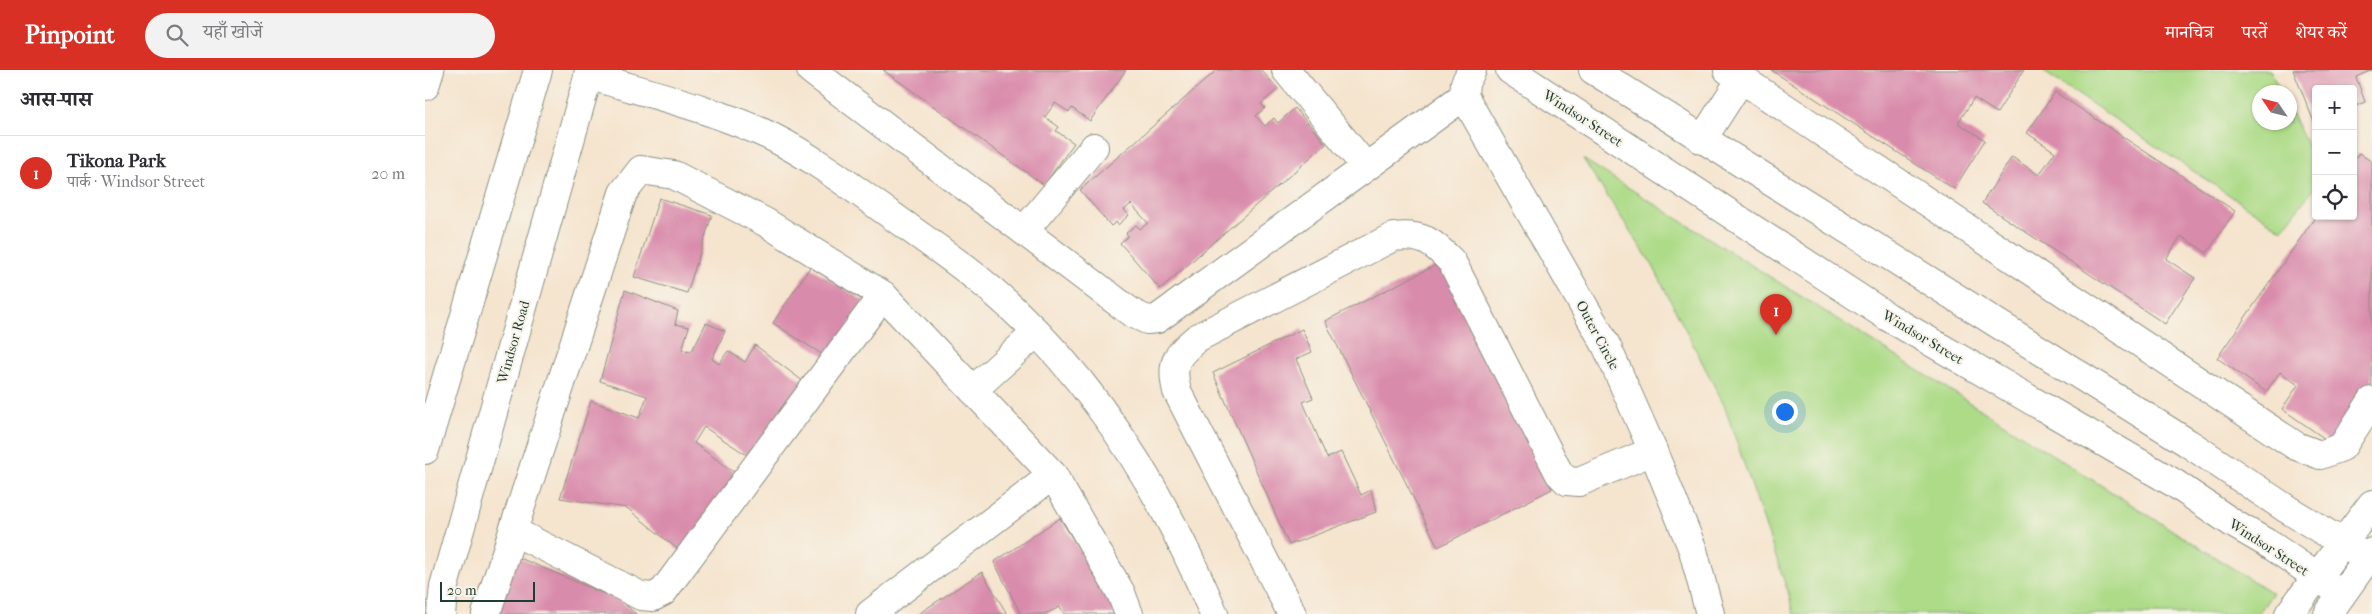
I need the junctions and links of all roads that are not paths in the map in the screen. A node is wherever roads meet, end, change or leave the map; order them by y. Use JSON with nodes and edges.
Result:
{"nodes":[{"id":1,"x":430,"y":70,"type":"edge"},
{"id":2,"x":538,"y":70,"type":"edge"},
{"id":3,"x":811,"y":70,"type":"edge"},
{"id":4,"x":1286,"y":70,"type":"edge"},
{"id":5,"x":1472,"y":70,"type":"edge"},
{"id":6,"x":1510,"y":70,"type":"edge"},
{"id":7,"x":1593,"y":70,"type":"edge"},
{"id":8,"x":589,"y":73,"type":"edge"},
{"id":9,"x":1735,"y":74,"type":"edge"},
{"id":10,"x":425,"y":86,"type":"edge"},
{"id":11,"x":1464,"y":96,"type":"junction"},
{"id":12,"x":1702,"y":140,"type":"junction"},
{"id":13,"x":1094,"y":148,"type":"dead end"},
{"id":14,"x":1366,"y":166,"type":"junction"},
{"id":15,"x":1024,"y":231,"type":"junction"},
{"id":16,"x":883,"y":295,"type":"junction"},
{"id":17,"x":1036,"y":332,"type":"junction"},
{"id":18,"x":973,"y":390,"type":"junction"},
{"id":19,"x":2372,"y":401,"type":"edge"},
{"id":20,"x":425,"y":450,"type":"edge"},
{"id":21,"x":1653,"y":451,"type":"junction"},
{"id":22,"x":1053,"y":475,"type":"junction"},
{"id":23,"x":2372,"y":504,"type":"edge"},
{"id":24,"x":513,"y":531,"type":"junction"},
{"id":25,"x":2342,"y":542,"type":"junction"},
{"id":26,"x":2370,"y":555,"type":"edge"},
{"id":27,"x":2316,"y":578,"type":"junction"},
{"id":28,"x":2335,"y":604,"type":"edge"},
{"id":29,"x":441,"y":614,"type":"edge"},
{"id":30,"x":486,"y":614,"type":"edge"},
{"id":31,"x":870,"y":614,"type":"edge"},
{"id":32,"x":1129,"y":614,"type":"edge"},
{"id":33,"x":1214,"y":614,"type":"edge"},
{"id":34,"x":1292,"y":614,"type":"edge"},
{"id":35,"x":1710,"y":614,"type":"edge"},
{"id":36,"x":2289,"y":614,"type":"edge"}],
"edges":[{"from":1,"to":10,"type":"street"},
{"from":2,"to":20,"type":"street"},
{"from":3,"to":15,"type":"street"},
{"from":4,"to":14,"type":"street"},
{"from":5,"to":11,"type":"street"},
{"from":6,"to":27,"type":"street","name":"Windsor Street"},
{"from":7,"to":12,"type":"street"},
{"from":8,"to":17,"type":"street"},
{"from":8,"to":29,"type":"street","name":"Windsor Road"},
{"from":9,"to":12,"type":"street"},
{"from":9,"to":19,"type":"street"},
{"from":11,"to":14,"type":"street"},
{"from":11,"to":21,"type":"street","name":"Outer Circle"},
{"from":12,"to":25,"type":"street"},
{"from":13,"to":15,"type":"street"},
{"from":14,"to":15,"type":"street"},
{"from":16,"to":18,"type":"street"},
{"from":16,"to":24,"type":"street"},
{"from":16,"to":24,"type":"street"},
{"from":17,"to":18,"type":"street"},
{"from":17,"to":33,"type":"street"},
{"from":18,"to":22,"type":"street"},
{"from":21,"to":34,"type":"street"},
{"from":21,"to":35,"type":"street","name":"Outer Circle"},
{"from":22,"to":31,"type":"street"},
{"from":22,"to":32,"type":"street"},
{"from":23,"to":25,"type":"street"},
{"from":24,"to":30,"type":"street"},
{"from":25,"to":26,"type":"street"},
{"from":25,"to":27,"type":"street"},
{"from":26,"to":28,"type":"street"},
{"from":27,"to":28,"type":"street","name":"Windsor Street"},
{"from":27,"to":36,"type":"street"}]}
